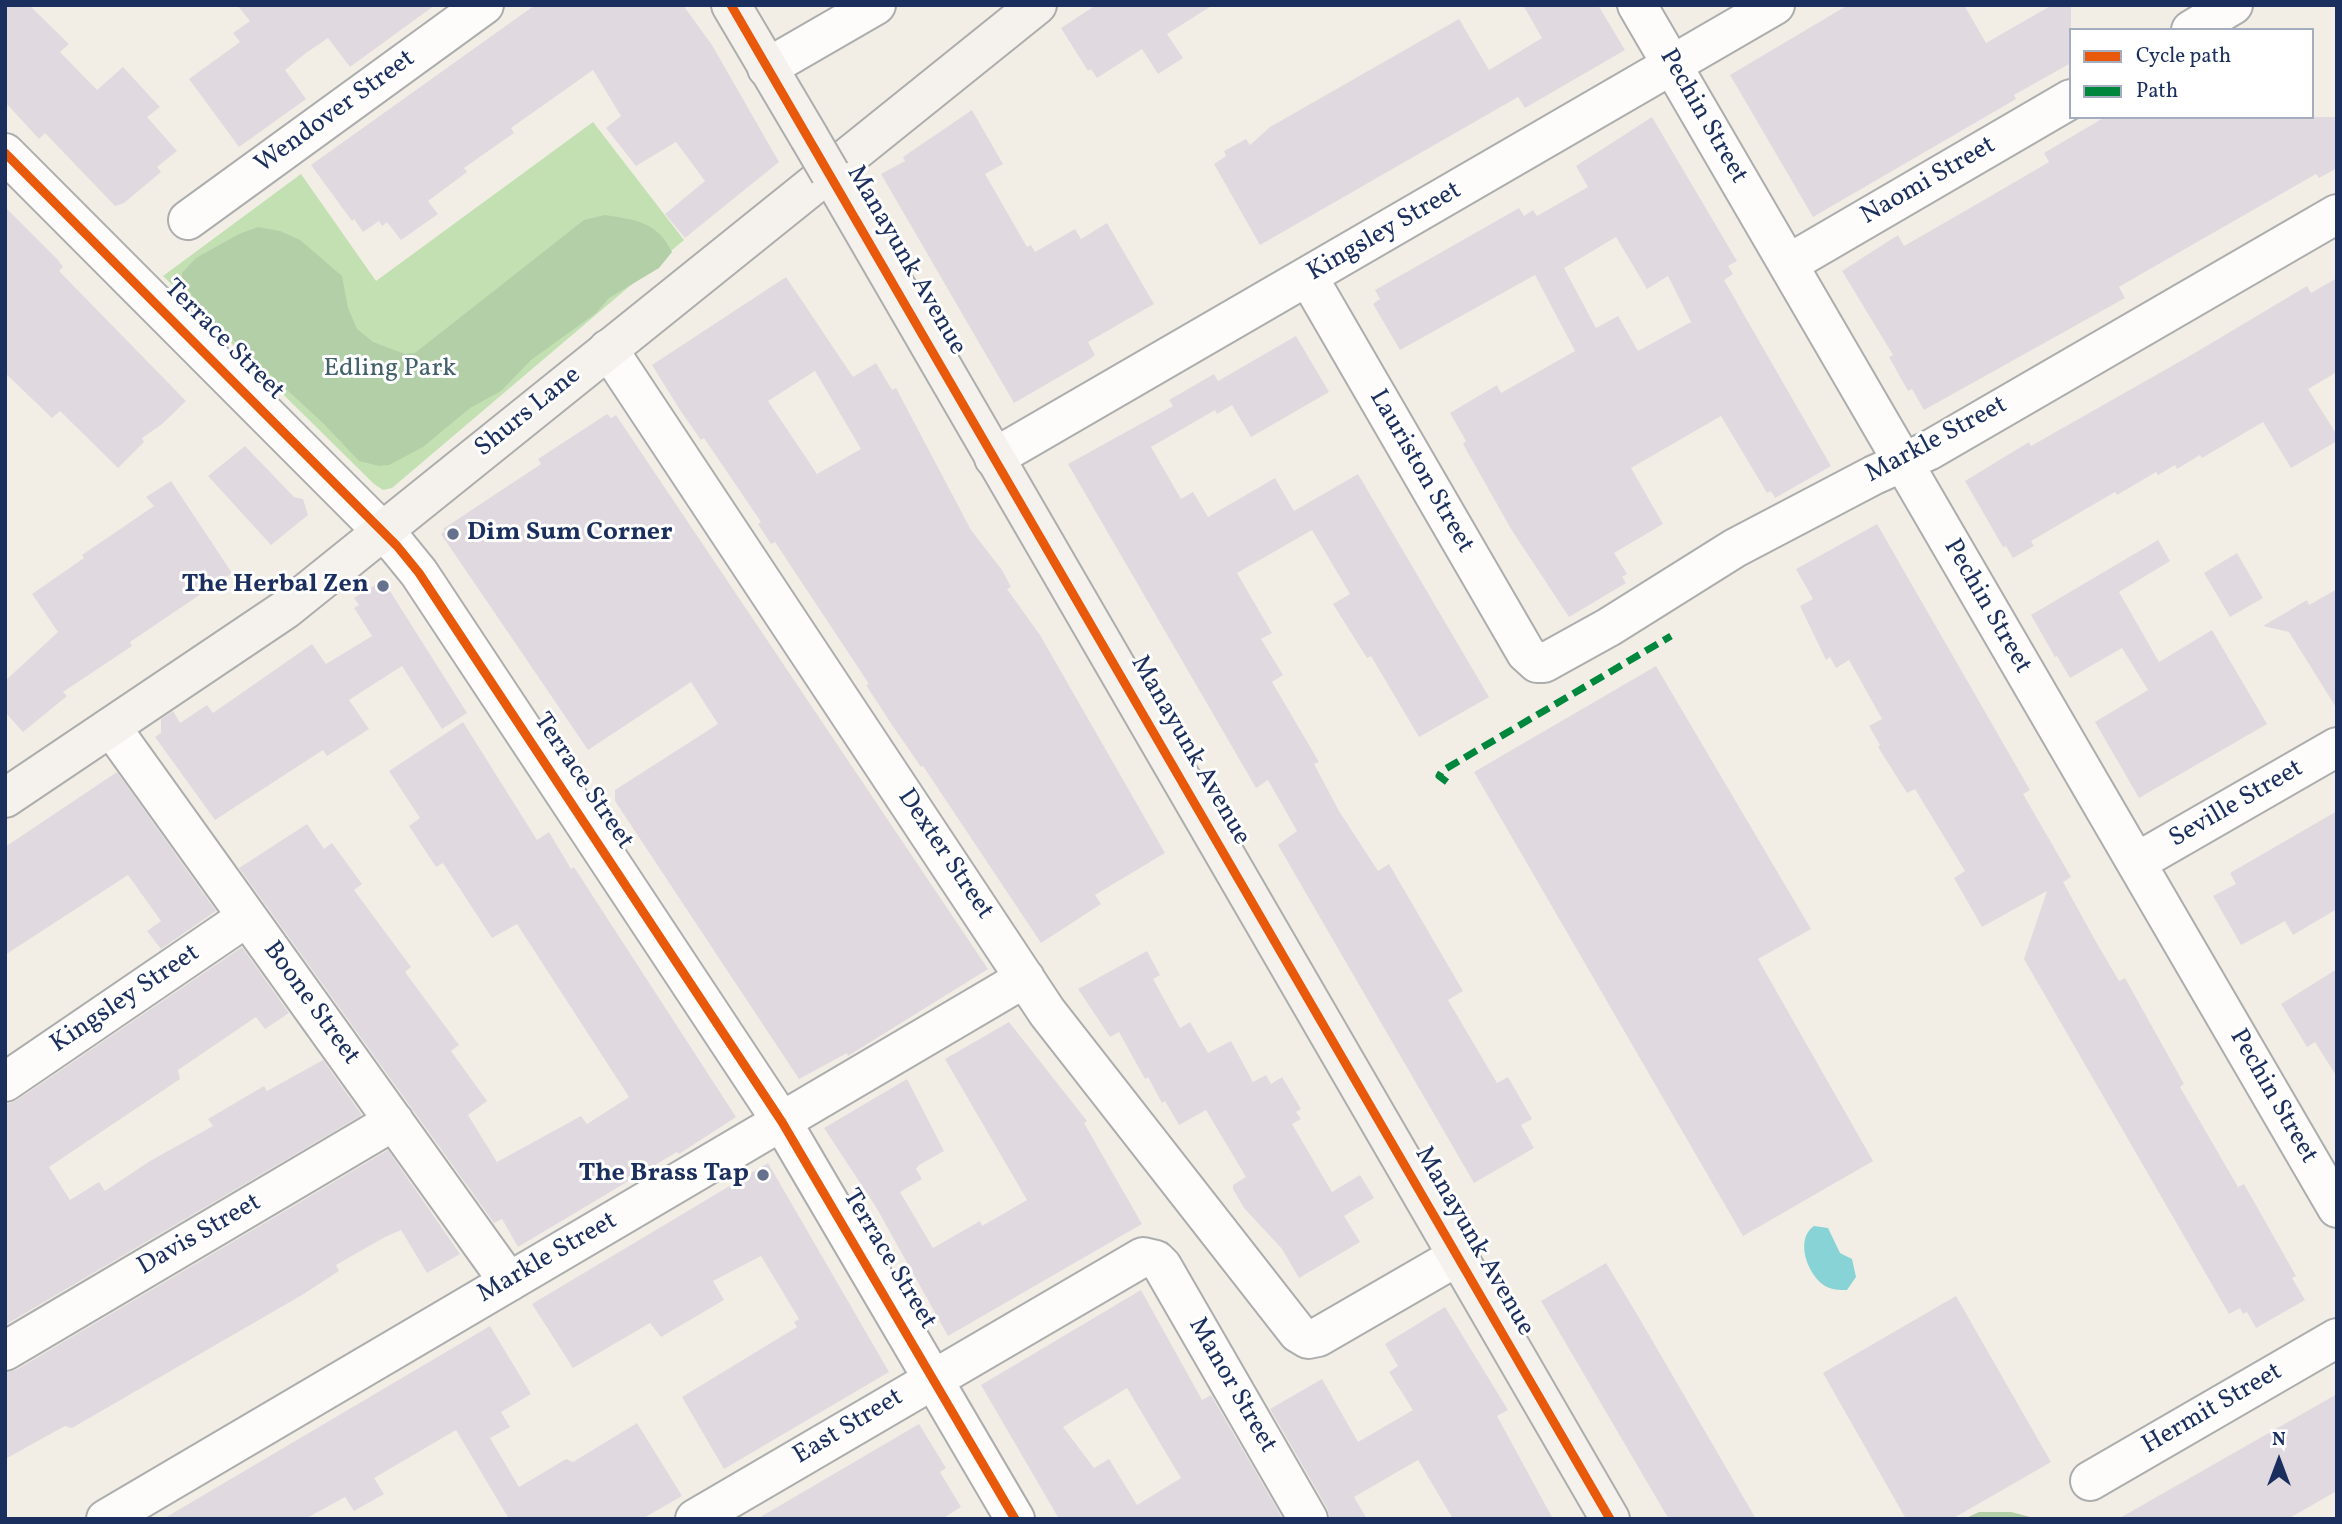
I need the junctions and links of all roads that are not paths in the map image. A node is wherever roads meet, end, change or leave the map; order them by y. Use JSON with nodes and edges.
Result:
{"nodes":[{"id":1,"x":484,"y":5,"type":"edge"},
{"id":2,"x":731,"y":5,"type":"edge"},
{"id":3,"x":876,"y":5,"type":"edge"},
{"id":4,"x":1037,"y":5,"type":"edge"},
{"id":5,"x":1637,"y":5,"type":"edge"},
{"id":6,"x":1776,"y":5,"type":"edge"},
{"id":7,"x":2233,"y":5,"type":"edge"},
{"id":8,"x":2194,"y":28,"type":"edge"},
{"id":9,"x":1672,"y":65,"type":"junction"},
{"id":10,"x":767,"y":68,"type":"junction"},
{"id":11,"x":2069,"y":101,"type":"edge"},
{"id":12,"x":5,"y":153,"type":"edge"},
{"id":13,"x":2337,"y":214,"type":"edge"},
{"id":14,"x":188,"y":220,"type":"dead end"},
{"id":15,"x":1788,"y":264,"type":"junction"},
{"id":16,"x":1308,"y":277,"type":"junction"},
{"id":17,"x":608,"y":349,"type":"junction"},
{"id":18,"x":994,"y":458,"type":"junction"},
{"id":19,"x":1902,"y":462,"type":"junction"},
{"id":20,"x":382,"y":531,"type":"junction"},
{"id":21,"x":1537,"y":663,"type":"joint"},
{"id":22,"x":111,"y":727,"type":"junction"},
{"id":23,"x":2337,"y":747,"type":"edge"},
{"id":24,"x":7,"y":793,"type":"edge"},
{"id":25,"x":2137,"y":862,"type":"junction"},
{"id":26,"x":247,"y":917,"type":"junction"},
{"id":27,"x":1025,"y":978,"type":"junction"},
{"id":28,"x":5,"y":1082,"type":"edge"},
{"id":29,"x":394,"y":1121,"type":"junction"},
{"id":30,"x":782,"y":1122,"type":"junction"},
{"id":31,"x":2337,"y":1208,"type":"edge"},
{"id":32,"x":1458,"y":1256,"type":"junction"},
{"id":33,"x":1150,"y":1258,"type":"joint"},
{"id":34,"x":509,"y":1282,"type":"junction"},
{"id":35,"x":2337,"y":1338,"type":"edge"},
{"id":36,"x":5,"y":1351,"type":"edge"},
{"id":37,"x":934,"y":1378,"type":"junction"},
{"id":38,"x":2090,"y":1481,"type":"dead end"},
{"id":39,"x":106,"y":1519,"type":"edge"},
{"id":40,"x":695,"y":1519,"type":"edge"},
{"id":41,"x":1015,"y":1519,"type":"edge"},
{"id":42,"x":1308,"y":1519,"type":"edge"},
{"id":43,"x":1609,"y":1519,"type":"edge"}],
"edges":[{"from":1,"to":14,"type":"street","name":"Wendover Street"},
{"from":2,"to":10,"type":"street","name":"Manayunk Avenue"},
{"from":3,"to":10,"type":"street"},
{"from":4,"to":17,"type":"street","name":"Shurs Lane"},
{"from":5,"to":9,"type":"street","name":"Pechin Street"},
{"from":6,"to":9,"type":"street","name":"Kingsley Street"},
{"from":7,"to":8,"type":"street"},
{"from":9,"to":15,"type":"street","name":"Pechin Street"},
{"from":9,"to":16,"type":"street","name":"Kingsley Street"},
{"from":10,"to":18,"type":"street","name":"Manayunk Avenue","bridge":true},
{"from":11,"to":15,"type":"street","name":"Naomi Street"},
{"from":12,"to":20,"type":"street","name":"Terrace Street"},
{"from":13,"to":19,"type":"street","name":"Markle Street"},
{"from":15,"to":19,"type":"street","name":"Pechin Street"},
{"from":16,"to":18,"type":"street","name":"Kingsley Street"},
{"from":16,"to":21,"type":"street","name":"Lauriston Street"},
{"from":17,"to":20,"type":"street","name":"Shurs Lane"},
{"from":17,"to":27,"type":"street","name":"Dexter Street"},
{"from":18,"to":32,"type":"street","name":"Manayunk Avenue"},
{"from":19,"to":21,"type":"street","name":"Markle Street"},
{"from":19,"to":25,"type":"street","name":"Pechin Street"},
{"from":20,"to":22,"type":"street","name":"Shurs Lane"},
{"from":20,"to":30,"type":"street","name":"Terrace Street"},
{"from":22,"to":24,"type":"street","name":"Shurs Lane"},
{"from":22,"to":26,"type":"street","name":"Boone Street"},
{"from":23,"to":25,"type":"street","name":"Seville Street"},
{"from":25,"to":31,"type":"street","name":"Pechin Street"},
{"from":26,"to":28,"type":"street","name":"Kingsley Street"},
{"from":26,"to":29,"type":"street","name":"Boone Street"},
{"from":27,"to":30,"type":"street","name":"Markle Street"},
{"from":27,"to":32,"type":"street","name":"Dexter Street"},
{"from":29,"to":34,"type":"street","name":"Boone Street"},
{"from":29,"to":36,"type":"street","name":"Davis Street"},
{"from":30,"to":34,"type":"street","name":"Markle Street"},
{"from":30,"to":37,"type":"street","name":"Terrace Street"},
{"from":32,"to":43,"type":"street","name":"Manayunk Avenue"},
{"from":33,"to":37,"type":"street","name":"East Street"},
{"from":33,"to":42,"type":"street","name":"Manor Street"},
{"from":34,"to":39,"type":"street","name":"Markle Street"},
{"from":35,"to":38,"type":"street","name":"Hermit Street"},
{"from":37,"to":40,"type":"street","name":"East Street"},
{"from":37,"to":41,"type":"street","name":"Terrace Street"}]}
